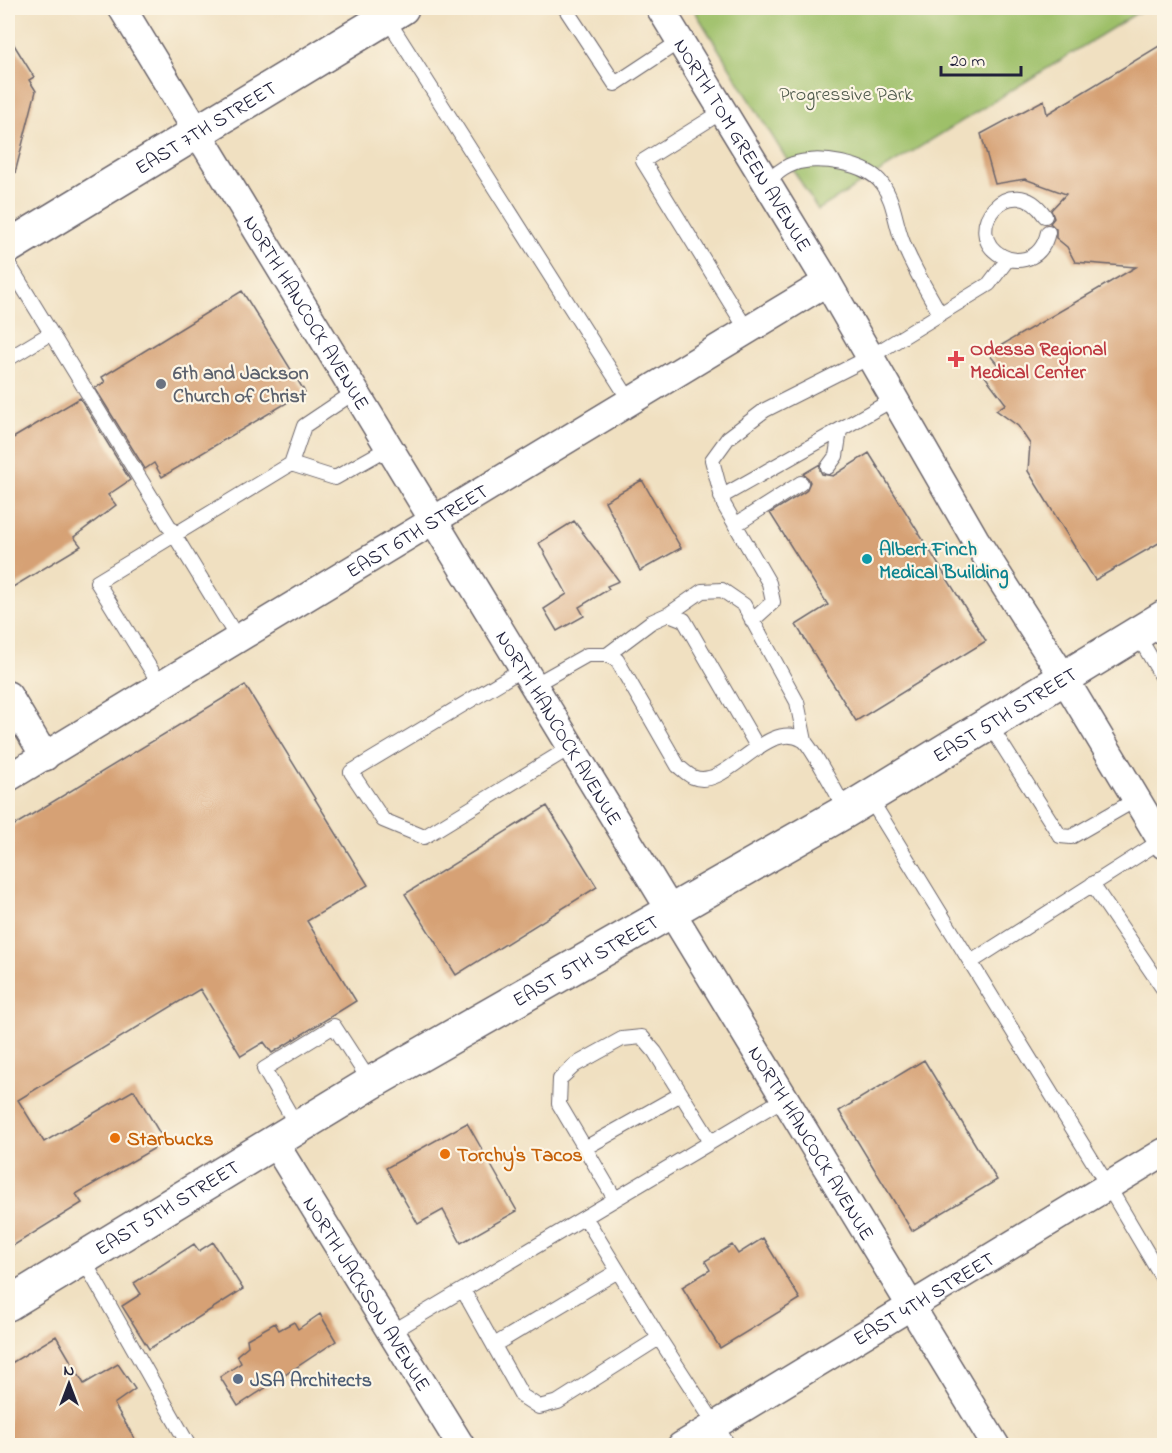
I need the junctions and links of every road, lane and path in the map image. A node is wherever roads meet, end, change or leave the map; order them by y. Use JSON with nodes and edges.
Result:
{"nodes":[{"id":1,"x":122,"y":8,"type":"edge"},
{"id":2,"x":565,"y":8,"type":"edge"},
{"id":3,"x":660,"y":8,"type":"edge"},
{"id":4,"x":390,"y":11,"type":"edge"},
{"id":5,"x":680,"y":41,"type":"junction"},
{"id":6,"x":723,"y":111,"type":"junction"},
{"id":7,"x":198,"y":132,"type":"junction"},
{"id":8,"x":766,"y":182,"type":"junction"},
{"id":9,"x":1045,"y":216,"type":"dead end"},
{"id":10,"x":1048,"y":232,"type":"dead end"},
{"id":11,"x":8,"y":247,"type":"edge"},
{"id":12,"x":1008,"y":259,"type":"junction"},
{"id":13,"x":8,"y":263,"type":"edge"},
{"id":14,"x":827,"y":282,"type":"junction"},
{"id":15,"x":940,"y":314,"type":"junction"},
{"id":16,"x":747,"y":330,"type":"junction"},
{"id":17,"x":51,"y":333,"type":"junction"},
{"id":18,"x":870,"y":357,"type":"junction"},
{"id":19,"x":8,"y":359,"type":"edge"},
{"id":20,"x":356,"y":391,"type":"junction"},
{"id":21,"x":894,"y":399,"type":"junction"},
{"id":22,"x":630,"y":401,"type":"junction"},
{"id":23,"x":840,"y":430,"type":"junction"},
{"id":24,"x":390,"y":447,"type":"junction"},
{"id":25,"x":291,"y":464,"type":"junction"},
{"id":26,"x":828,"y":466,"type":"dead end"},
{"id":27,"x":801,"y":483,"type":"dead end"},
{"id":28,"x":721,"y":497,"type":"junction"},
{"id":29,"x":434,"y":520,"type":"junction"},
{"id":30,"x":735,"y":525,"type":"junction"},
{"id":31,"x":175,"y":534,"type":"junction"},
{"id":32,"x":669,"y":614,"type":"junction"},
{"id":33,"x":1164,"y":617,"type":"edge"},
{"id":34,"x":752,"y":621,"type":"junction"},
{"id":35,"x":1137,"y":634,"type":"junction"},
{"id":36,"x":238,"y":639,"type":"junction"},
{"id":37,"x":607,"y":655,"type":"junction"},
{"id":38,"x":529,"y":677,"type":"junction"},
{"id":39,"x":1064,"y":678,"type":"junction"},
{"id":40,"x":1164,"y":680,"type":"edge"},
{"id":41,"x":161,"y":686,"type":"junction"},
{"id":42,"x":8,"y":695,"type":"edge"},
{"id":43,"x":988,"y":724,"type":"junction"},
{"id":44,"x":806,"y":741,"type":"junction"},
{"id":45,"x":571,"y":747,"type":"junction"},
{"id":46,"x":758,"y":748,"type":"junction"},
{"id":47,"x":45,"y":757,"type":"junction"},
{"id":48,"x":8,"y":778,"type":"edge"},
{"id":49,"x":1137,"y":799,"type":"junction"},
{"id":50,"x":857,"y":804,"type":"junction"},
{"id":51,"x":1163,"y":842,"type":"edge"},
{"id":52,"x":1092,"y":884,"type":"junction"},
{"id":53,"x":671,"y":912,"type":"junction"},
{"id":54,"x":971,"y":962,"type":"junction"},
{"id":55,"x":1164,"y":990,"type":"edge"},
{"id":56,"x":371,"y":1083,"type":"junction"},
{"id":57,"x":681,"y":1094,"type":"junction"},
{"id":58,"x":785,"y":1098,"type":"junction"},
{"id":59,"x":286,"y":1135,"type":"junction"},
{"id":60,"x":711,"y":1142,"type":"junction"},
{"id":61,"x":585,"y":1148,"type":"junction"},
{"id":62,"x":1164,"y":1152,"type":"edge"},
{"id":63,"x":1108,"y":1186,"type":"junction"},
{"id":64,"x":615,"y":1199,"type":"junction"},
{"id":65,"x":585,"y":1217,"type":"junction"},
{"id":66,"x":82,"y":1259,"type":"junction"},
{"id":67,"x":618,"y":1271,"type":"junction"},
{"id":68,"x":1164,"y":1281,"type":"edge"},
{"id":69,"x":463,"y":1290,"type":"junction"},
{"id":70,"x":8,"y":1304,"type":"edge"},
{"id":71,"x":911,"y":1305,"type":"junction"},
{"id":72,"x":392,"y":1332,"type":"junction"},
{"id":73,"x":659,"y":1338,"type":"junction"},
{"id":74,"x":494,"y":1345,"type":"junction"},
{"id":75,"x":723,"y":1435,"type":"edge"},
{"id":76,"x":189,"y":1446,"type":"edge"},
{"id":77,"x":460,"y":1446,"type":"edge"},
{"id":78,"x":681,"y":1446,"type":"edge"},
{"id":79,"x":996,"y":1446,"type":"edge"}],
"edges":[{"from":1,"to":7,"type":"street","name":"NORTH HANCOCK AVENUE"},
{"from":2,"to":5,"type":"lane"},
{"from":3,"to":5,"type":"street","name":"NORTH TOM GREEN AVENUE"},
{"from":4,"to":7,"type":"street","name":"EAST 7TH STREET"},
{"from":4,"to":22,"type":"lane"},
{"from":5,"to":6,"type":"street","name":"NORTH TOM GREEN AVENUE"},
{"from":6,"to":8,"type":"street","name":"NORTH TOM GREEN AVENUE"},
{"from":6,"to":16,"type":"lane"},
{"from":7,"to":11,"type":"street","name":"EAST 7TH STREET"},
{"from":7,"to":20,"type":"street","name":"NORTH HANCOCK AVENUE"},
{"from":8,"to":14,"type":"street","name":"NORTH TOM GREEN AVENUE"},
{"from":8,"to":15,"type":"lane"},
{"from":9,"to":12,"type":"lane"},
{"from":10,"to":12,"type":"lane"},
{"from":12,"to":15,"type":"lane"},
{"from":13,"to":17,"type":"lane"},
{"from":14,"to":16,"type":"street","name":"EAST 6TH STREET"},
{"from":14,"to":18,"type":"street","name":"NORTH TOM GREEN AVENUE"},
{"from":15,"to":18,"type":"lane"},
{"from":16,"to":22,"type":"street","name":"EAST 6TH STREET"},
{"from":17,"to":19,"type":"lane"},
{"from":17,"to":31,"type":"lane"},
{"from":18,"to":21,"type":"street","name":"NORTH TOM GREEN AVENUE"},
{"from":18,"to":28,"type":"lane"},
{"from":20,"to":24,"type":"street","name":"NORTH HANCOCK AVENUE"},
{"from":20,"to":25,"type":"lane"},
{"from":21,"to":23,"type":"lane"},
{"from":21,"to":39,"type":"street","name":"NORTH TOM GREEN AVENUE"},
{"from":22,"to":29,"type":"street","name":"EAST 6TH STREET"},
{"from":23,"to":26,"type":"lane"},
{"from":23,"to":28,"type":"lane"},
{"from":24,"to":25,"type":"lane"},
{"from":24,"to":29,"type":"street","name":"NORTH HANCOCK AVENUE"},
{"from":25,"to":31,"type":"lane"},
{"from":27,"to":30,"type":"lane"},
{"from":28,"to":30,"type":"lane"},
{"from":29,"to":36,"type":"street","name":"EAST 6TH STREET"},
{"from":29,"to":38,"type":"street","name":"NORTH HANCOCK AVENUE"},
{"from":30,"to":34,"type":"lane"},
{"from":31,"to":36,"type":"lane"},
{"from":31,"to":41,"type":"lane"},
{"from":32,"to":34,"type":"lane"},
{"from":32,"to":37,"type":"lane"},
{"from":32,"to":46,"type":"lane"},
{"from":33,"to":35,"type":"street","name":"EAST 5TH STREET"},
{"from":34,"to":44,"type":"lane"},
{"from":35,"to":39,"type":"street","name":"EAST 5TH STREET"},
{"from":35,"to":40,"type":"lane"},
{"from":36,"to":41,"type":"street","name":"EAST 6TH STREET"},
{"from":37,"to":38,"type":"lane"},
{"from":37,"to":46,"type":"lane"},
{"from":38,"to":45,"type":"street","name":"NORTH HANCOCK AVENUE"},
{"from":38,"to":45,"type":"lane"},
{"from":39,"to":43,"type":"street","name":"EAST 5TH STREET"},
{"from":39,"to":49,"type":"street"},
{"from":41,"to":47,"type":"street","name":"EAST 6TH STREET"},
{"from":42,"to":47,"type":"street"},
{"from":43,"to":49,"type":"lane"},
{"from":43,"to":50,"type":"street","name":"EAST 5TH STREET"},
{"from":44,"to":46,"type":"lane"},
{"from":44,"to":50,"type":"lane"},
{"from":45,"to":53,"type":"street","name":"NORTH HANCOCK AVENUE"},
{"from":47,"to":48,"type":"street","name":"EAST 6TH STREET"},
{"from":49,"to":51,"type":"street"},
{"from":50,"to":53,"type":"street","name":"EAST 5TH STREET"},
{"from":50,"to":54,"type":"lane"},
{"from":51,"to":52,"type":"lane"},
{"from":52,"to":54,"type":"lane"},
{"from":52,"to":55,"type":"lane"},
{"from":53,"to":56,"type":"street","name":"EAST 5TH STREET"},
{"from":53,"to":58,"type":"street","name":"NORTH HANCOCK AVENUE"},
{"from":54,"to":63,"type":"lane"},
{"from":56,"to":59,"type":"street","name":"EAST 5TH STREET"},
{"from":56,"to":59,"type":"lane"},
{"from":57,"to":60,"type":"lane"},
{"from":57,"to":61,"type":"lane"},
{"from":57,"to":61,"type":"lane"},
{"from":58,"to":60,"type":"lane"},
{"from":58,"to":71,"type":"street","name":"NORTH HANCOCK AVENUE"},
{"from":59,"to":66,"type":"street","name":"EAST 5TH STREET"},
{"from":59,"to":72,"type":"street","name":"NORTH JACKSON AVENUE"},
{"from":60,"to":64,"type":"lane"},
{"from":61,"to":64,"type":"lane"},
{"from":62,"to":63,"type":"street","name":"EAST 4TH STREET"},
{"from":63,"to":68,"type":"lane"},
{"from":63,"to":71,"type":"street","name":"EAST 4TH STREET"},
{"from":64,"to":65,"type":"lane"},
{"from":65,"to":67,"type":"lane"},
{"from":65,"to":69,"type":"lane"},
{"from":66,"to":70,"type":"street","name":"EAST 5TH STREET"},
{"from":66,"to":76,"type":"lane"},
{"from":67,"to":73,"type":"lane"},
{"from":67,"to":74,"type":"lane"},
{"from":69,"to":72,"type":"lane"},
{"from":69,"to":74,"type":"lane"},
{"from":71,"to":75,"type":"street","name":"EAST 4TH STREET"},
{"from":71,"to":79,"type":"street","name":"NORTH HANCOCK AVENUE"},
{"from":72,"to":77,"type":"street","name":"NORTH JACKSON AVENUE"},
{"from":73,"to":74,"type":"lane"},
{"from":73,"to":75,"type":"lane"},
{"from":75,"to":78,"type":"street","name":"EAST 4TH STREET"}]}
